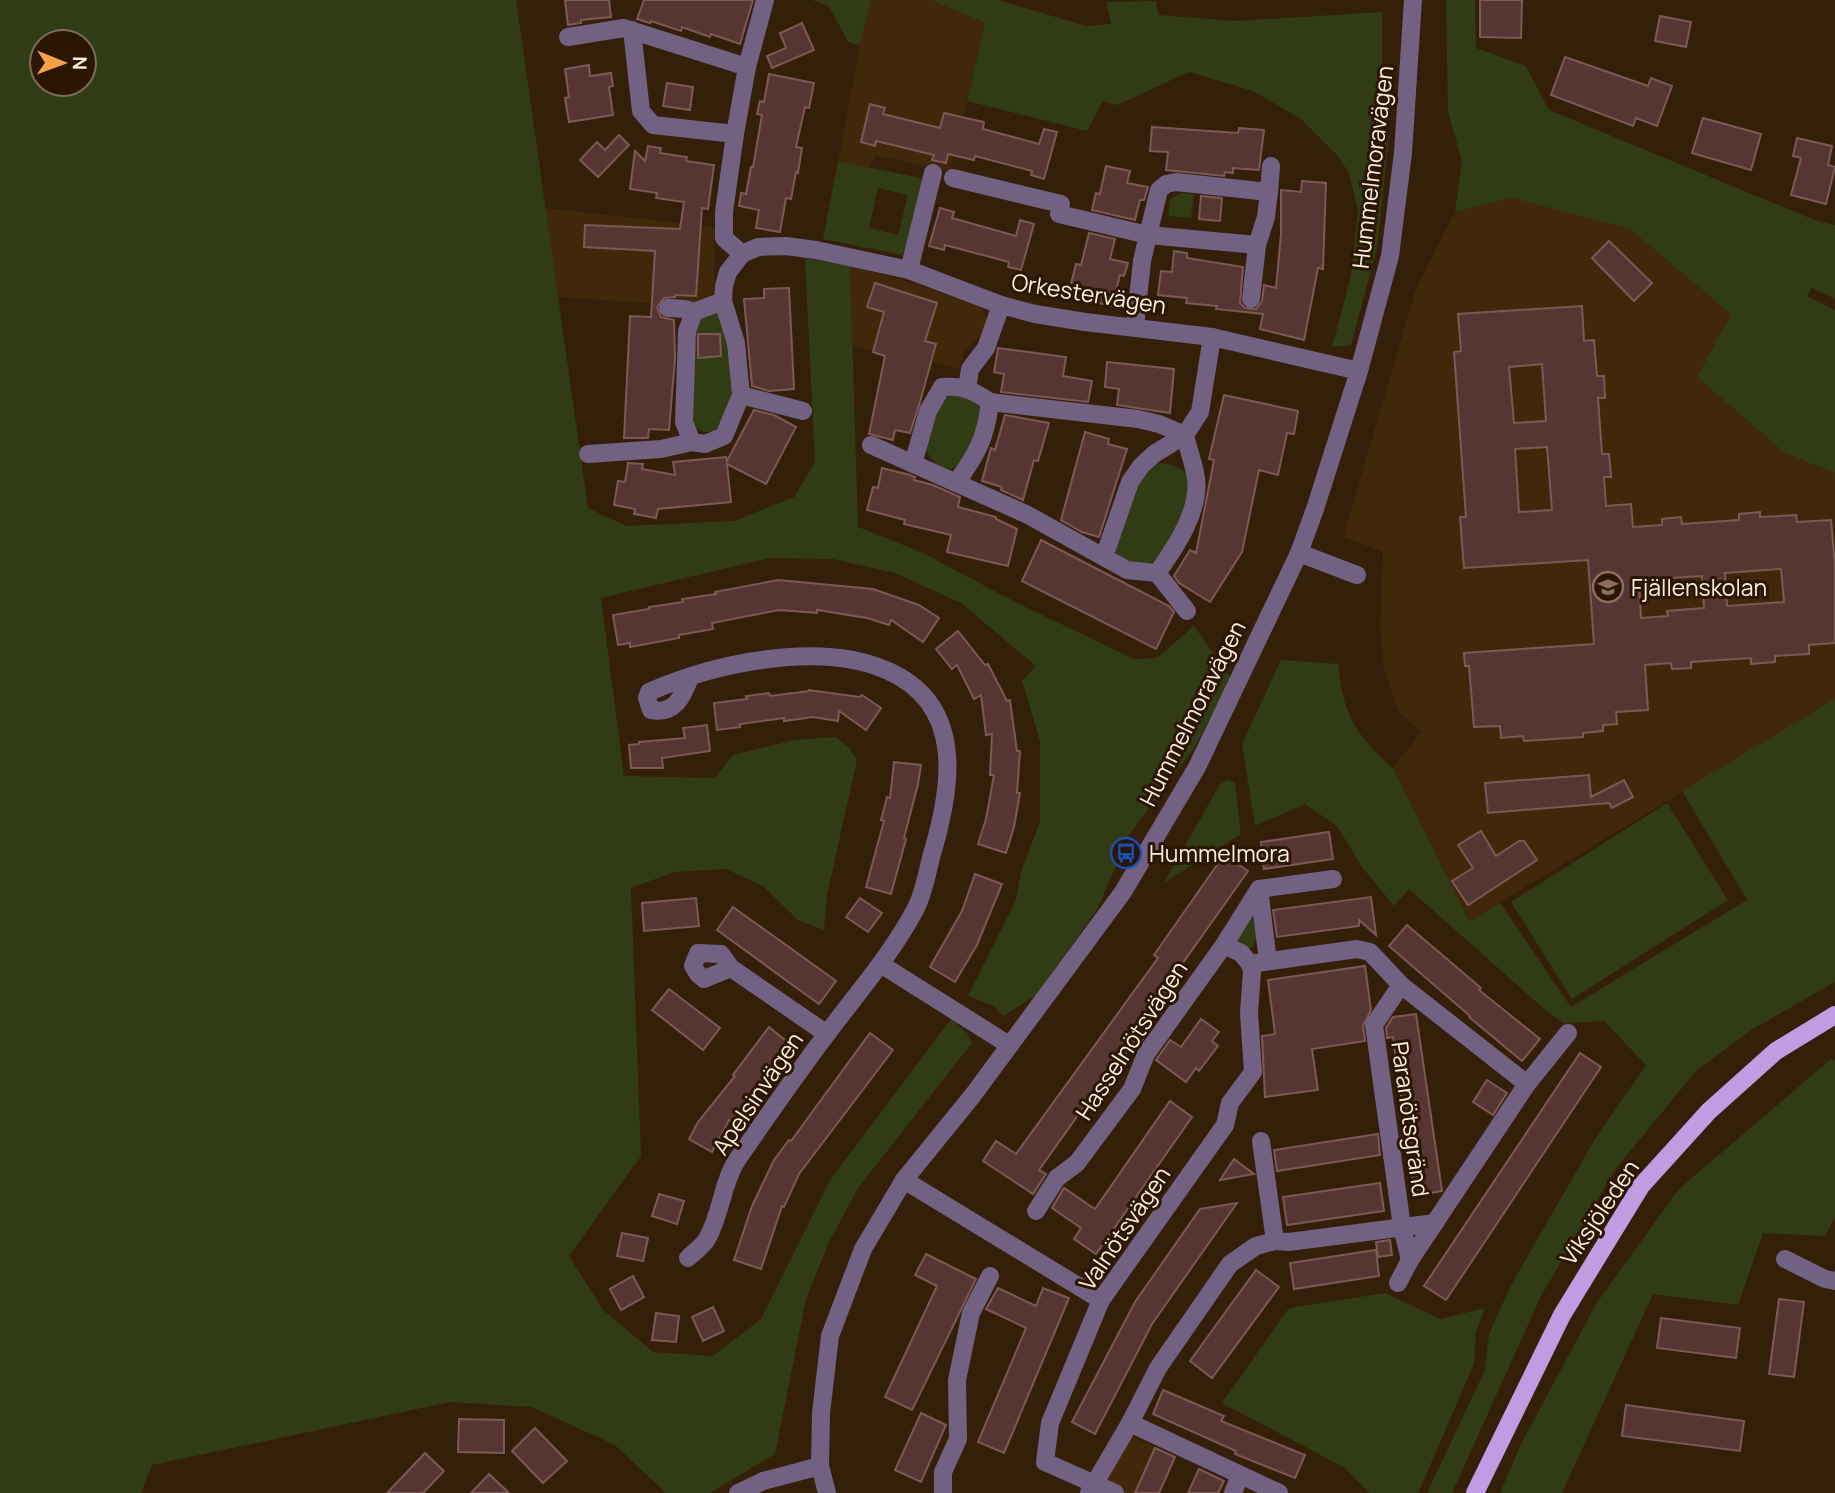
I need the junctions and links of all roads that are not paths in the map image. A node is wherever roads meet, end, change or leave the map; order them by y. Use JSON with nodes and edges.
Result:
{"nodes":[{"id":1,"x":765,"y":0,"type":"edge"},
{"id":2,"x":1413,"y":0,"type":"edge"},
{"id":3,"x":632,"y":30,"type":"junction"},
{"id":4,"x":568,"y":37,"type":"dead end"},
{"id":5,"x":747,"y":67,"type":"junction"},
{"id":6,"x":735,"y":134,"type":"junction"},
{"id":7,"x":1271,"y":166,"type":"dead end"},
{"id":8,"x":933,"y":173,"type":"dead end"},
{"id":9,"x":953,"y":178,"type":"dead end"},
{"id":10,"x":1269,"y":191,"type":"junction"},
{"id":11,"x":1148,"y":235,"type":"junction"},
{"id":12,"x":1257,"y":244,"type":"junction"},
{"id":13,"x":742,"y":254,"type":"junction"},
{"id":14,"x":909,"y":270,"type":"junction"},
{"id":15,"x":1251,"y":299,"type":"dead end"},
{"id":16,"x":723,"y":301,"type":"junction"},
{"id":17,"x":1001,"y":305,"type":"junction"},
{"id":18,"x":668,"y":308,"type":"dead end"},
{"id":19,"x":694,"y":312,"type":"junction"},
{"id":20,"x":1135,"y":327,"type":"junction"},
{"id":21,"x":1212,"y":337,"type":"junction"},
{"id":22,"x":1359,"y":371,"type":"junction"},
{"id":23,"x":967,"y":389,"type":"junction"},
{"id":24,"x":741,"y":395,"type":"junction"},
{"id":25,"x":990,"y":402,"type":"junction"},
{"id":26,"x":803,"y":411,"type":"dead end"},
{"id":27,"x":1185,"y":435,"type":"junction"},
{"id":28,"x":692,"y":442,"type":"junction"},
{"id":29,"x":871,"y":445,"type":"dead end"},
{"id":30,"x":588,"y":454,"type":"dead end"},
{"id":31,"x":913,"y":464,"type":"junction"},
{"id":32,"x":956,"y":483,"type":"junction"},
{"id":33,"x":1299,"y":553,"type":"junction"},
{"id":34,"x":1104,"y":556,"type":"junction"},
{"id":35,"x":1157,"y":572,"type":"junction"},
{"id":36,"x":1357,"y":575,"type":"dead end"},
{"id":37,"x":1187,"y":611,"type":"dead end"},
{"id":38,"x":649,"y":692,"type":"dead end"},
{"id":39,"x":1333,"y":879,"type":"dead end"},
{"id":40,"x":1259,"y":889,"type":"junction"},
{"id":41,"x":1224,"y":945,"type":"junction"},
{"id":42,"x":1268,"y":961,"type":"junction"},
{"id":43,"x":1250,"y":964,"type":"junction"},
{"id":44,"x":882,"y":965,"type":"junction"},
{"id":45,"x":693,"y":966,"type":"dead end"},
{"id":46,"x":1401,"y":985,"type":"junction"},
{"id":47,"x":1835,"y":1015,"type":"edge"},
{"id":48,"x":1568,"y":1032,"type":"dead end"},
{"id":49,"x":827,"y":1034,"type":"junction"},
{"id":50,"x":1009,"y":1045,"type":"junction"},
{"id":51,"x":1527,"y":1084,"type":"junction"},
{"id":52,"x":1261,"y":1142,"type":"dead end"},
{"id":53,"x":904,"y":1180,"type":"junction"},
{"id":54,"x":1036,"y":1211,"type":"dead end"},
{"id":55,"x":1435,"y":1223,"type":"junction"},
{"id":56,"x":1402,"y":1227,"type":"junction"},
{"id":57,"x":1275,"y":1241,"type":"junction"},
{"id":58,"x":688,"y":1258,"type":"dead end"},
{"id":59,"x":1785,"y":1259,"type":"dead end"},
{"id":60,"x":1410,"y":1260,"type":"junction"},
{"id":61,"x":990,"y":1276,"type":"dead end"},
{"id":62,"x":1835,"y":1281,"type":"edge"},
{"id":63,"x":1398,"y":1283,"type":"dead end"},
{"id":64,"x":1101,"y":1300,"type":"junction"},
{"id":65,"x":1130,"y":1423,"type":"junction"},
{"id":66,"x":820,"y":1466,"type":"junction"},
{"id":67,"x":1240,"y":1475,"type":"junction"},
{"id":68,"x":1091,"y":1488,"type":"edge"},
{"id":69,"x":738,"y":1493,"type":"edge"},
{"id":70,"x":827,"y":1493,"type":"edge"},
{"id":71,"x":943,"y":1493,"type":"edge"},
{"id":72,"x":1115,"y":1493,"type":"edge"},
{"id":73,"x":1233,"y":1493,"type":"edge"},
{"id":74,"x":1279,"y":1493,"type":"edge"},
{"id":75,"x":1475,"y":1493,"type":"edge"}],
"edges":[{"from":1,"to":5,"type":"street"},
{"from":2,"to":22,"type":"street","name":"Hummelmoravägen"},
{"from":3,"to":4,"type":"street"},
{"from":3,"to":5,"type":"street"},
{"from":3,"to":6,"type":"street"},
{"from":5,"to":6,"type":"street"},
{"from":6,"to":13,"type":"street"},
{"from":7,"to":10,"type":"street"},
{"from":8,"to":14,"type":"street"},
{"from":9,"to":11,"type":"street"},
{"from":10,"to":11,"type":"street"},
{"from":10,"to":12,"type":"street"},
{"from":11,"to":12,"type":"street"},
{"from":11,"to":20,"type":"street"},
{"from":12,"to":15,"type":"street"},
{"from":13,"to":14,"type":"street","name":"Orkestervägen"},
{"from":13,"to":16,"type":"street"},
{"from":14,"to":17,"type":"street","name":"Orkestervägen"},
{"from":16,"to":19,"type":"street"},
{"from":16,"to":24,"type":"street"},
{"from":17,"to":20,"type":"street","name":"Orkestervägen"},
{"from":17,"to":23,"type":"street"},
{"from":18,"to":19,"type":"street"},
{"from":19,"to":28,"type":"street"},
{"from":20,"to":21,"type":"street","name":"Orkestervägen"},
{"from":21,"to":22,"type":"street","name":"Orkestervägen"},
{"from":21,"to":27,"type":"street"},
{"from":22,"to":33,"type":"street","name":"Hummelmoravägen"},
{"from":23,"to":25,"type":"street"},
{"from":23,"to":31,"type":"street"},
{"from":24,"to":26,"type":"street"},
{"from":24,"to":28,"type":"street"},
{"from":25,"to":27,"type":"street"},
{"from":25,"to":32,"type":"street"},
{"from":27,"to":34,"type":"street"},
{"from":27,"to":35,"type":"street"},
{"from":28,"to":30,"type":"street"},
{"from":29,"to":31,"type":"street"},
{"from":31,"to":32,"type":"street"},
{"from":32,"to":34,"type":"street"},
{"from":33,"to":36,"type":"street"},
{"from":33,"to":50,"type":"street","name":"Hummelmoravägen"},
{"from":34,"to":35,"type":"street"},
{"from":35,"to":37,"type":"street"},
{"from":38,"to":44,"type":"street","name":"Apelsinvägen"},
{"from":39,"to":40,"type":"street"},
{"from":40,"to":41,"type":"street","name":"Hasselnötsvägen"},
{"from":40,"to":42,"type":"street"},
{"from":41,"to":43,"type":"street"},
{"from":41,"to":54,"type":"street","name":"Hasselnötsvägen"},
{"from":42,"to":43,"type":"street"},
{"from":42,"to":46,"type":"street"},
{"from":43,"to":64,"type":"street","name":"Valnötsvägen"},
{"from":44,"to":49,"type":"street","name":"Apelsinvägen"},
{"from":44,"to":50,"type":"street"},
{"from":45,"to":49,"type":"street"},
{"from":46,"to":51,"type":"street"},
{"from":46,"to":56,"type":"street","name":"Paranötsgränd"},
{"from":47,"to":75,"type":"main road","name":"Viksjöleden"},
{"from":48,"to":51,"type":"street","name":"Paranötsgränd"},
{"from":49,"to":58,"type":"street","name":"Apelsinvägen"},
{"from":50,"to":53,"type":"street","name":"Hummelmoravägen"},
{"from":51,"to":55,"type":"street","name":"Paranötsgränd"},
{"from":52,"to":57,"type":"street"},
{"from":53,"to":64,"type":"street"},
{"from":53,"to":66,"type":"street","name":"Hummelmoravägen"},
{"from":55,"to":56,"type":"street","name":"Paranötsgränd"},
{"from":55,"to":60,"type":"street","name":"Paranötsgränd"},
{"from":56,"to":57,"type":"street","name":"Paranötsgränd"},
{"from":56,"to":60,"type":"street","name":"Paranötsgränd"},
{"from":57,"to":65,"type":"street","name":"Paranötsgränd"},
{"from":59,"to":62,"type":"street"},
{"from":60,"to":63,"type":"street","name":"Paranötsgränd"},
{"from":61,"to":71,"type":"street"},
{"from":64,"to":68,"type":"street","name":"Valnötsvägen"},
{"from":65,"to":67,"type":"street"},
{"from":65,"to":68,"type":"street","name":"Paranötsgränd"},
{"from":66,"to":69,"type":"street"},
{"from":66,"to":70,"type":"street","name":"Hummelmoravägen"},
{"from":67,"to":73,"type":"street"},
{"from":67,"to":74,"type":"street"},
{"from":68,"to":72,"type":"street"}]}
